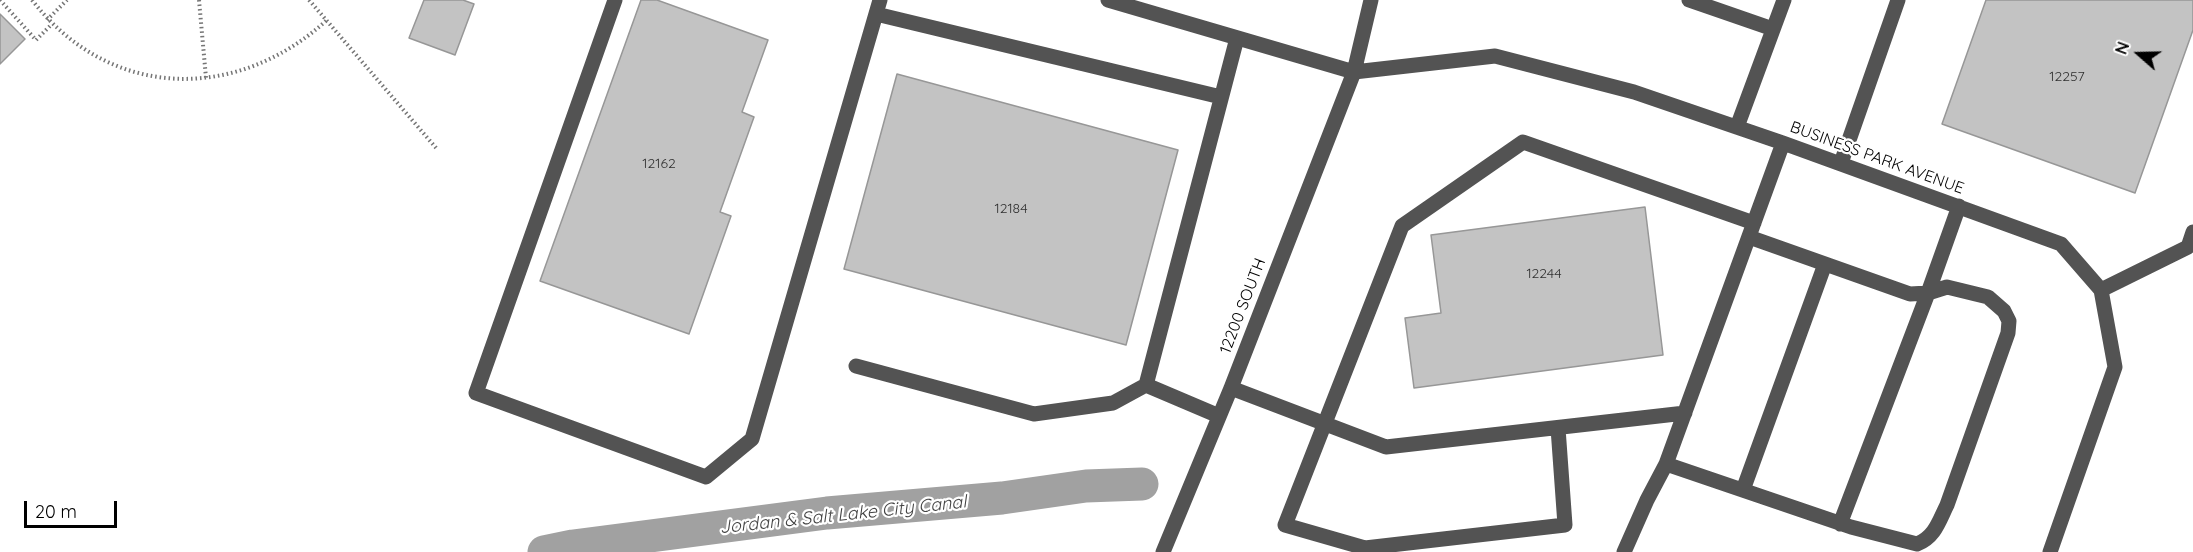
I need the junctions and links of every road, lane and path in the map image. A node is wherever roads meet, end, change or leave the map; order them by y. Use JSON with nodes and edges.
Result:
{"nodes":[{"id":1,"x":0,"y":0,"type":"edge"},
{"id":2,"x":32,"y":0,"type":"edge"},
{"id":3,"x":67,"y":0,"type":"edge"},
{"id":4,"x":199,"y":0,"type":"edge"},
{"id":5,"x":309,"y":0,"type":"edge"},
{"id":6,"x":615,"y":0,"type":"edge"},
{"id":7,"x":1108,"y":0,"type":"edge"},
{"id":8,"x":1371,"y":0,"type":"edge"},
{"id":9,"x":1689,"y":0,"type":"edge"},
{"id":10,"x":1784,"y":0,"type":"edge"},
{"id":11,"x":1898,"y":0,"type":"edge"},
{"id":12,"x":878,"y":7,"type":"edge"},
{"id":13,"x":47,"y":20,"type":"junction"},
{"id":14,"x":327,"y":20,"type":"junction"},
{"id":15,"x":52,"y":24,"type":"junction"},
{"id":16,"x":1773,"y":29,"type":"junction"},
{"id":17,"x":1237,"y":38,"type":"junction"},
{"id":18,"x":1354,"y":72,"type":"junction"},
{"id":19,"x":206,"y":78,"type":"junction"},
{"id":20,"x":1221,"y":97,"type":"junction"},
{"id":21,"x":1737,"y":127,"type":"junction"},
{"id":22,"x":1783,"y":143,"type":"junction"},
{"id":23,"x":437,"y":148,"type":"dead end"},
{"id":24,"x":1841,"y":164,"type":"junction"},
{"id":25,"x":1959,"y":206,"type":"junction"},
{"id":26,"x":1751,"y":230,"type":"junction"},
{"id":27,"x":2193,"y":232,"type":"edge"},
{"id":28,"x":2190,"y":248,"type":"edge"},
{"id":29,"x":1825,"y":264,"type":"junction"},
{"id":30,"x":2101,"y":290,"type":"junction"},
{"id":31,"x":1928,"y":293,"type":"junction"},
{"id":32,"x":856,"y":366,"type":"dead end"},
{"id":33,"x":1146,"y":385,"type":"junction"},
{"id":34,"x":1231,"y":388,"type":"junction"},
{"id":35,"x":1685,"y":413,"type":"junction"},
{"id":36,"x":1219,"y":416,"type":"junction"},
{"id":37,"x":1326,"y":424,"type":"junction"},
{"id":38,"x":1558,"y":428,"type":"junction"},
{"id":39,"x":1666,"y":464,"type":"junction"},
{"id":40,"x":1743,"y":490,"type":"junction"},
{"id":41,"x":1840,"y":524,"type":"junction"},
{"id":42,"x":1164,"y":552,"type":"edge"},
{"id":43,"x":1624,"y":552,"type":"edge"},
{"id":44,"x":2050,"y":552,"type":"edge"}],
"edges":[{"from":1,"to":15,"type":"path"},
{"from":2,"to":13,"type":"path"},
{"from":3,"to":13,"type":"path"},
{"from":4,"to":19,"type":"path"},
{"from":5,"to":14,"type":"path"},
{"from":6,"to":12,"type":"street"},
{"from":7,"to":17,"type":"street"},
{"from":8,"to":18,"type":"street","name":"12200 SOUTH"},
{"from":9,"to":16,"type":"street"},
{"from":10,"to":16,"type":"street"},
{"from":11,"to":24,"type":"street"},
{"from":12,"to":20,"type":"street"},
{"from":13,"to":15,"type":"path"},
{"from":14,"to":19,"type":"path"},
{"from":14,"to":23,"type":"path"},
{"from":15,"to":19,"type":"path"},
{"from":16,"to":21,"type":"street"},
{"from":17,"to":18,"type":"street"},
{"from":17,"to":20,"type":"street"},
{"from":18,"to":21,"type":"street","name":"BUSINESS PARK AVENUE"},
{"from":18,"to":34,"type":"street","name":"12200 SOUTH"},
{"from":20,"to":33,"type":"street"},
{"from":21,"to":22,"type":"street","name":"BUSINESS PARK AVENUE"},
{"from":22,"to":24,"type":"street","name":"BUSINESS PARK AVENUE"},
{"from":22,"to":26,"type":"street"},
{"from":24,"to":25,"type":"street","name":"BUSINESS PARK AVENUE"},
{"from":25,"to":30,"type":"street","name":"BUSINESS PARK AVENUE"},
{"from":25,"to":31,"type":"street"},
{"from":26,"to":29,"type":"street"},
{"from":26,"to":35,"type":"street"},
{"from":26,"to":37,"type":"street"},
{"from":27,"to":28,"type":"street"},
{"from":28,"to":30,"type":"street"},
{"from":29,"to":31,"type":"street"},
{"from":29,"to":40,"type":"street"},
{"from":30,"to":44,"type":"street"},
{"from":31,"to":41,"type":"street"},
{"from":31,"to":41,"type":"street"},
{"from":32,"to":33,"type":"street"},
{"from":33,"to":36,"type":"street"},
{"from":34,"to":36,"type":"street","name":"12200 SOUTH"},
{"from":34,"to":37,"type":"street"},
{"from":35,"to":38,"type":"street"},
{"from":35,"to":39,"type":"street"},
{"from":36,"to":42,"type":"street","name":"12200 SOUTH"},
{"from":37,"to":38,"type":"street"},
{"from":37,"to":38,"type":"street"},
{"from":39,"to":40,"type":"street"},
{"from":39,"to":43,"type":"street"},
{"from":40,"to":41,"type":"street"}]}
